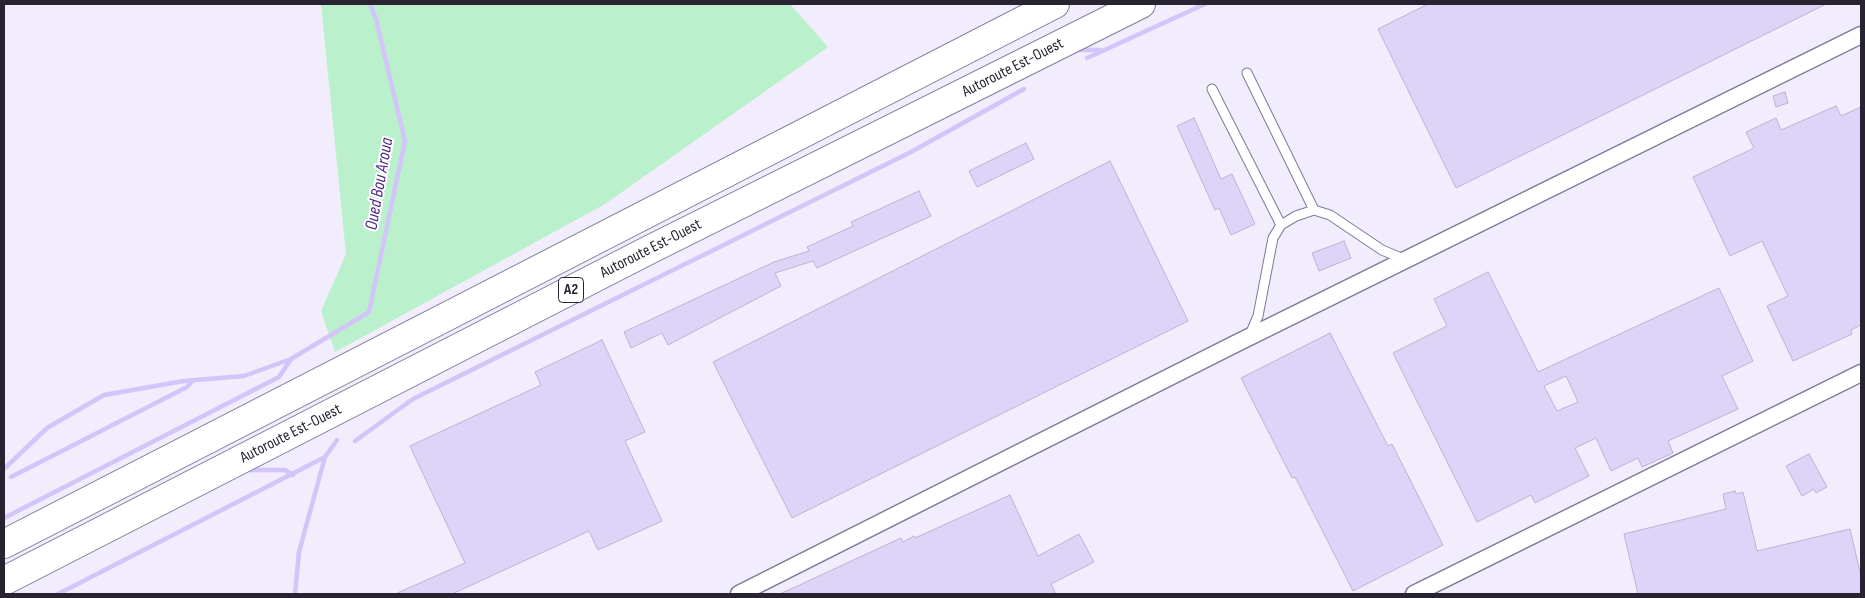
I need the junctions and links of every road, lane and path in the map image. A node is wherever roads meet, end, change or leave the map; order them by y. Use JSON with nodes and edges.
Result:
{"nodes":[{"id":1,"x":1055,"y":4,"type":"edge"},
{"id":2,"x":1141,"y":4,"type":"edge"},
{"id":3,"x":1861,"y":35,"type":"edge"},
{"id":4,"x":1247,"y":73,"type":"dead end"},
{"id":5,"x":1212,"y":89,"type":"dead end"},
{"id":6,"x":1314,"y":210,"type":"junction"},
{"id":7,"x":1281,"y":225,"type":"junction"},
{"id":8,"x":1406,"y":260,"type":"junction"},
{"id":9,"x":1249,"y":338,"type":"junction"},
{"id":10,"x":1861,"y":373,"type":"edge"},
{"id":11,"x":4,"y":544,"type":"edge"},
{"id":12,"x":4,"y":581,"type":"edge"},
{"id":13,"x":740,"y":594,"type":"edge"},
{"id":14,"x":1414,"y":594,"type":"edge"}],
"edges":[{"from":1,"to":11,"type":"highway","name":"Autoroute Est-Ouest","number":"A2"},
{"from":2,"to":12,"type":"highway","name":"Autoroute Est-Ouest","number":"A2"},
{"from":3,"to":8,"type":"street"},
{"from":4,"to":6,"type":"lane"},
{"from":5,"to":7,"type":"lane"},
{"from":6,"to":7,"type":"lane"},
{"from":6,"to":8,"type":"lane"},
{"from":7,"to":9,"type":"lane"},
{"from":8,"to":9,"type":"street"},
{"from":9,"to":13,"type":"street"},
{"from":10,"to":14,"type":"street"}]}
